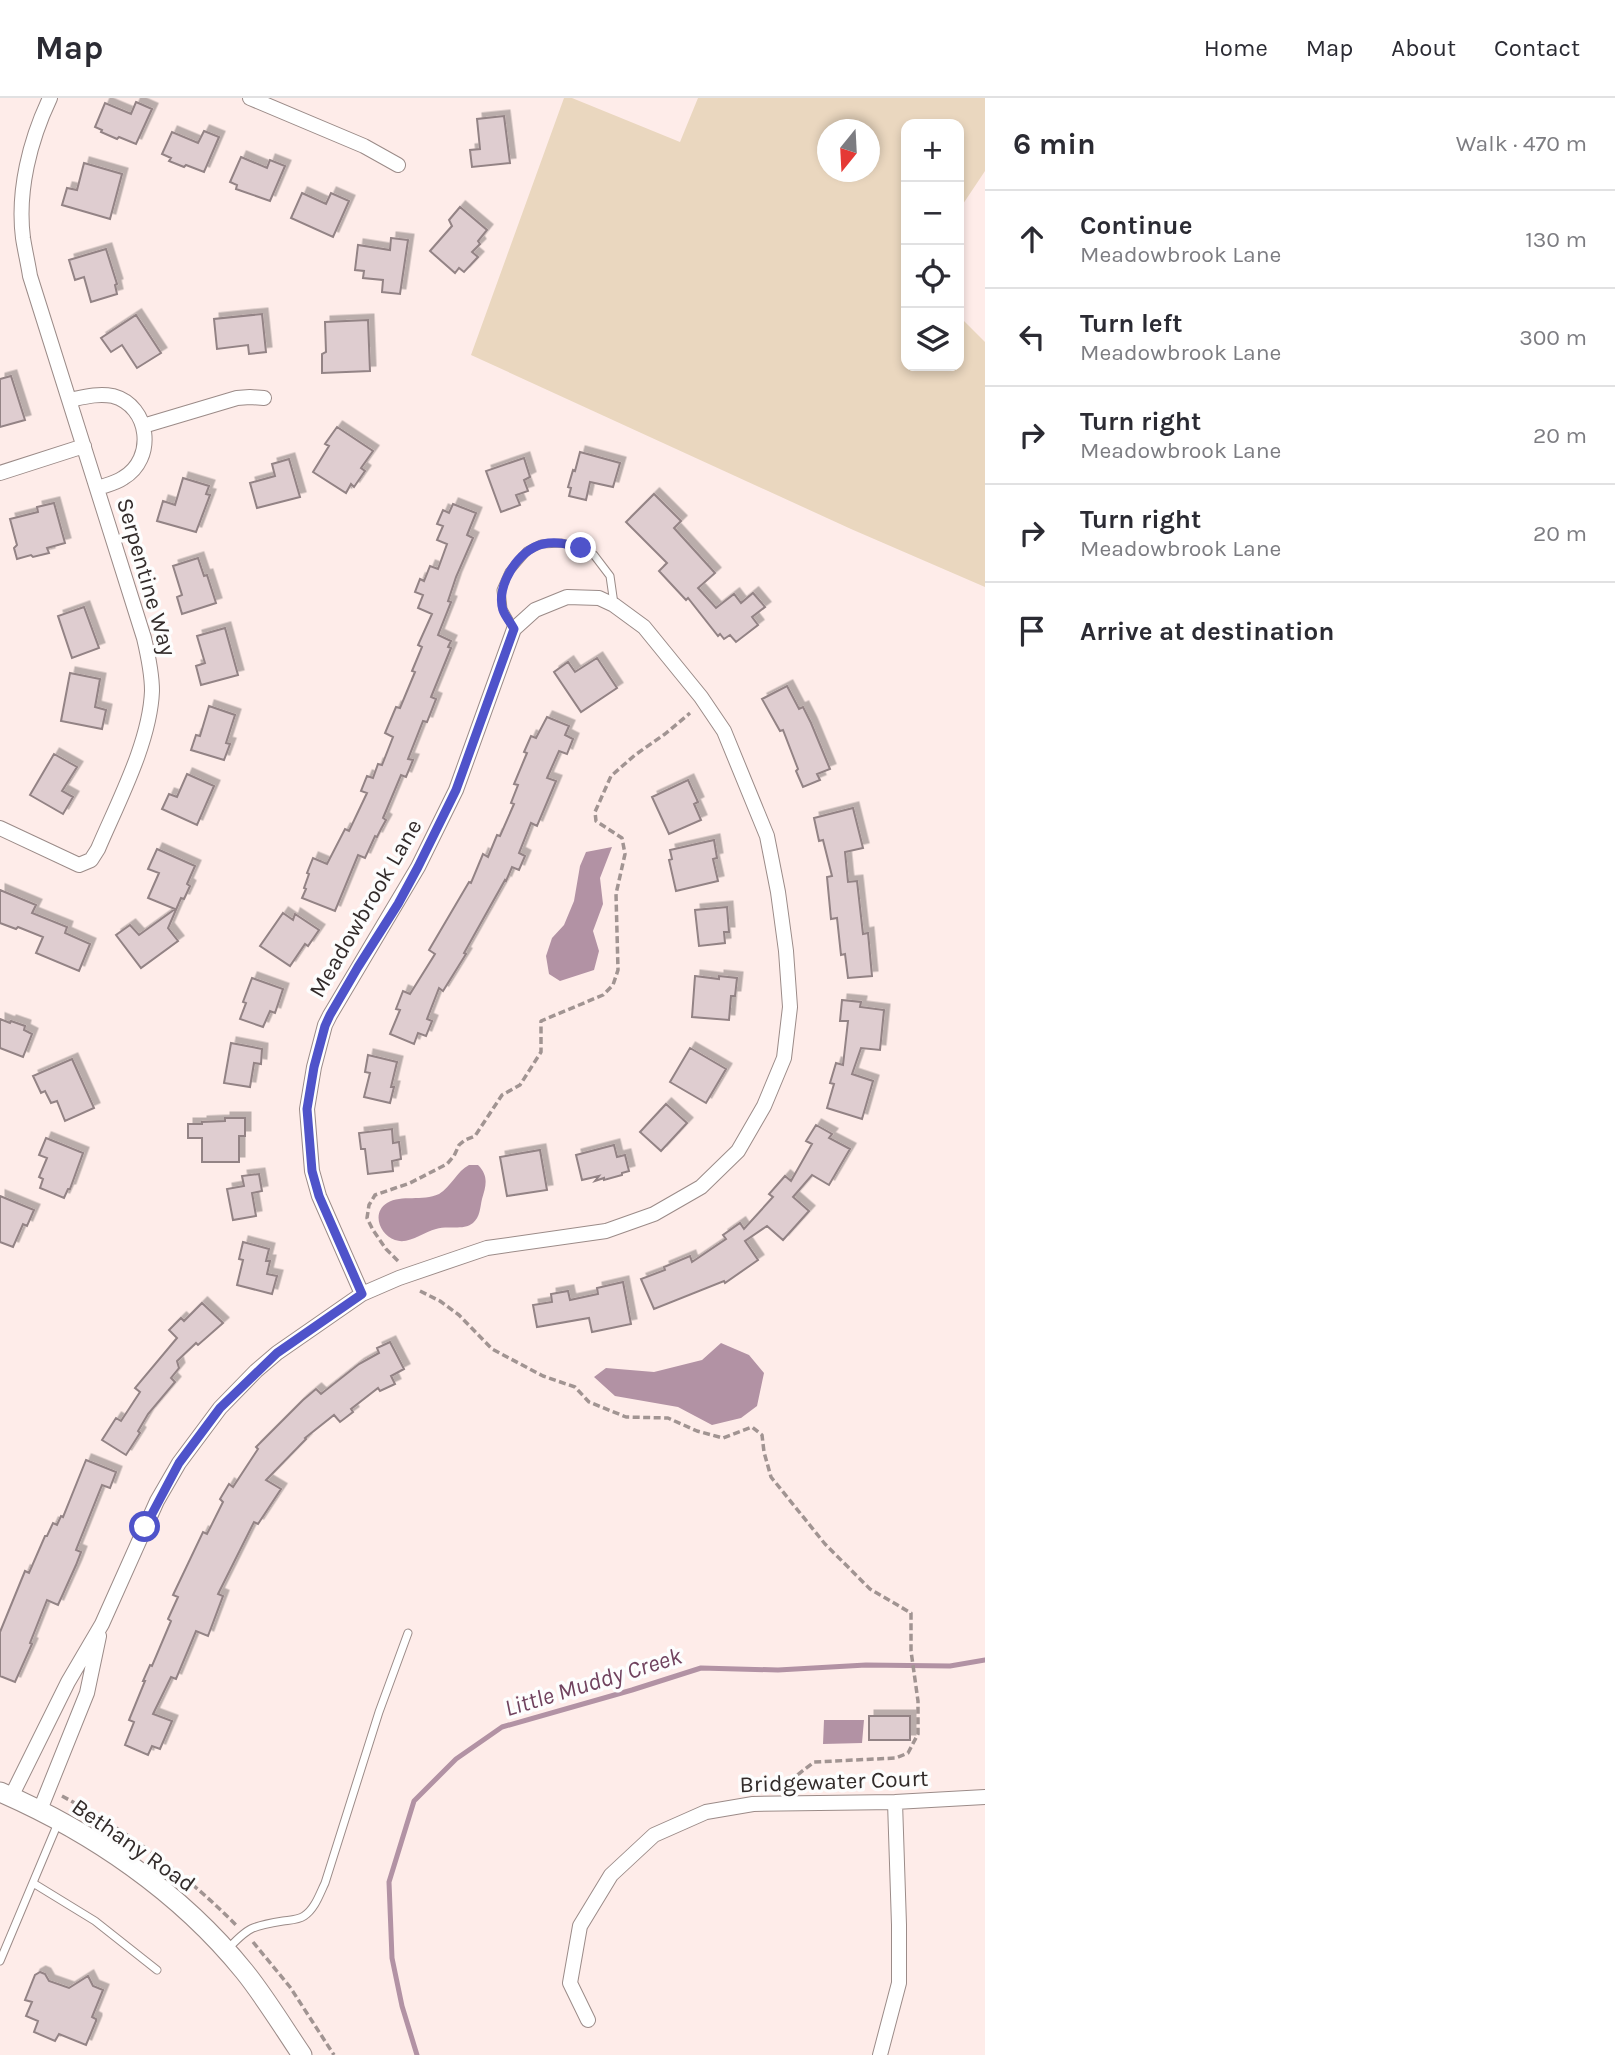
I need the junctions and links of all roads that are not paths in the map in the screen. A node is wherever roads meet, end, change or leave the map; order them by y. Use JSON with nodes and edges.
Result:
{"nodes":[{"id":1,"x":50,"y":98,"type":"edge"},
{"id":2,"x":250,"y":98,"type":"edge"},
{"id":3,"x":398,"y":165,"type":"dead end"},
{"id":4,"x":264,"y":398,"type":"dead end"},
{"id":5,"x":69,"y":400,"type":"junction"},
{"id":6,"x":144,"y":426,"type":"junction"},
{"id":7,"x":84,"y":446,"type":"junction"},
{"id":8,"x":0,"y":473,"type":"edge"},
{"id":9,"x":98,"y":488,"type":"junction"},
{"id":10,"x":614,"y":605,"type":"junction"},
{"id":11,"x":514,"y":629,"type":"junction"},
{"id":12,"x":0,"y":828,"type":"edge"},
{"id":13,"x":362,"y":1294,"type":"junction"},
{"id":14,"x":102,"y":1624,"type":"junction"},
{"id":15,"x":408,"y":1633,"type":"dead end"},
{"id":16,"x":5,"y":1794,"type":"edge"},
{"id":17,"x":985,"y":1797,"type":"edge"},
{"id":18,"x":894,"y":1802,"type":"junction"},
{"id":19,"x":40,"y":1810,"type":"junction"},
{"id":20,"x":59,"y":1821,"type":"junction"},
{"id":21,"x":33,"y":1883,"type":"junction"},
{"id":22,"x":226,"y":1951,"type":"junction"},
{"id":23,"x":0,"y":1961,"type":"edge"},
{"id":24,"x":157,"y":1970,"type":"dead end"},
{"id":25,"x":588,"y":2020,"type":"dead end"},
{"id":26,"x":883,"y":2054,"type":"edge"},
{"id":27,"x":302,"y":2055,"type":"edge"}],
"edges":[{"from":1,"to":5,"type":"street","name":"Serpentine Way"},
{"from":2,"to":3,"type":"street"},
{"from":4,"to":6,"type":"street"},
{"from":5,"to":6,"type":"street"},
{"from":5,"to":7,"type":"street","name":"Serpentine Way"},
{"from":6,"to":9,"type":"street","name":"Serpentine Way"},
{"from":7,"to":8,"type":"street"},
{"from":7,"to":9,"type":"street","name":"Serpentine Way"},
{"from":9,"to":12,"type":"street","name":"Serpentine Way"},
{"from":10,"to":11,"type":"street"},
{"from":10,"to":11,"type":"lane"},
{"from":10,"to":13,"type":"street"},
{"from":11,"to":13,"type":"street","name":"Meadowbrook Lane"},
{"from":13,"to":14,"type":"street"},
{"from":14,"to":16,"type":"street"},
{"from":14,"to":19,"type":"street"},
{"from":15,"to":22,"type":"lane"},
{"from":16,"to":19,"type":"main road","name":"Bethany Road"},
{"from":17,"to":18,"type":"street","name":"Bridgewater Court"},
{"from":18,"to":25,"type":"street","name":"Bridgewater Court"},
{"from":18,"to":26,"type":"street"},
{"from":19,"to":20,"type":"main road","name":"Bethany Road"},
{"from":20,"to":21,"type":"lane"},
{"from":20,"to":22,"type":"main road","name":"Bethany Road"},
{"from":21,"to":23,"type":"lane"},
{"from":21,"to":24,"type":"lane"},
{"from":22,"to":27,"type":"main road","name":"Bethany Road"}]}
